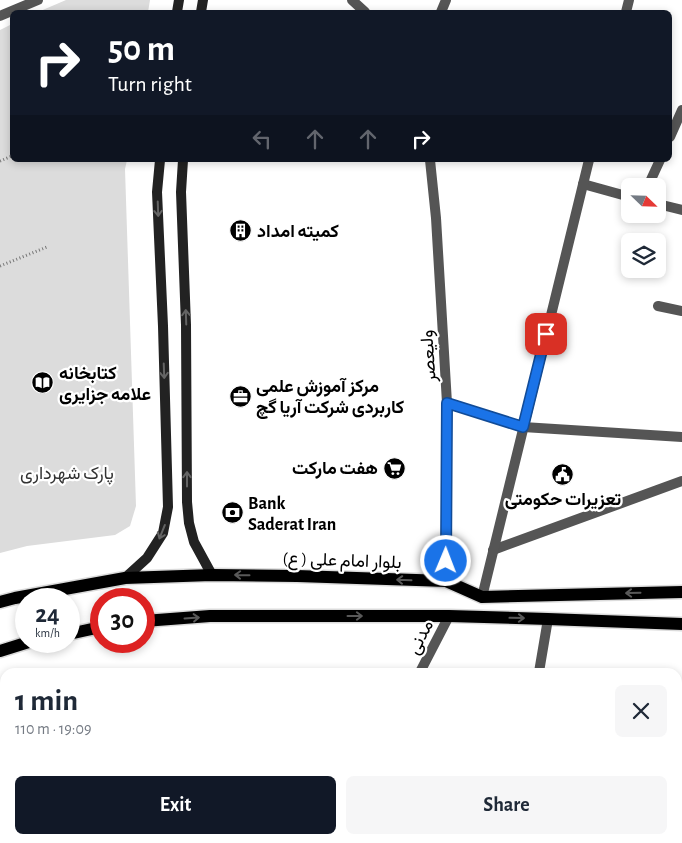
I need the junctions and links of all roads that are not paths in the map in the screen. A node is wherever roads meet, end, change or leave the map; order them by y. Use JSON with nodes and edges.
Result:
{"nodes":[{"id":1,"x":38,"y":0,"type":"edge"},
{"id":2,"x":352,"y":0,"type":"edge"},
{"id":3,"x":14,"y":10,"type":"edge"},
{"id":4,"x":363,"y":10,"type":"edge"},
{"id":5,"x":682,"y":110,"type":"edge"},
{"id":6,"x":672,"y":132,"type":"edge"},
{"id":7,"x":160,"y":162,"type":"edge"},
{"id":8,"x":184,"y":162,"type":"edge"},
{"id":9,"x":430,"y":162,"type":"edge"},
{"id":10,"x":588,"y":162,"type":"edge"},
{"id":11,"x":659,"y":162,"type":"edge"},
{"id":12,"x":652,"y":178,"type":"edge"},
{"id":13,"x":583,"y":184,"type":"junction"},
{"id":14,"x":621,"y":194,"type":"edge"},
{"id":15,"x":666,"y":206,"type":"edge"},
{"id":16,"x":682,"y":210,"type":"edge"},
{"id":17,"x":658,"y":306,"type":"dead end"},
{"id":18,"x":682,"y":311,"type":"edge"},
{"id":19,"x":447,"y":403,"type":"junction"},
{"id":20,"x":523,"y":427,"type":"junction"},
{"id":21,"x":682,"y":437,"type":"edge"},
{"id":22,"x":682,"y":481,"type":"edge"},
{"id":23,"x":493,"y":550,"type":"junction"},
{"id":24,"x":212,"y":575,"type":"junction"},
{"id":25,"x":124,"y":578,"type":"junction"},
{"id":26,"x":446,"y":581,"type":"junction"},
{"id":27,"x":682,"y":592,"type":"edge"},
{"id":28,"x":482,"y":597,"type":"junction"},
{"id":29,"x":0,"y":602,"type":"edge"},
{"id":30,"x":449,"y":616,"type":"junction"},
{"id":31,"x":548,"y":619,"type":"junction"},
{"id":32,"x":155,"y":620,"type":"edge"},
{"id":33,"x":682,"y":624,"type":"edge"},
{"id":34,"x":15,"y":646,"type":"edge"},
{"id":35,"x":0,"y":651,"type":"edge"},
{"id":36,"x":422,"y":668,"type":"edge"},
{"id":37,"x":540,"y":668,"type":"edge"}],
"edges":[{"from":1,"to":3,"type":"street"},
{"from":2,"to":4,"type":"street"},
{"from":5,"to":6,"type":"street"},
{"from":7,"to":25,"type":"main road","one_way":true},
{"from":24,"to":8,"type":"main road","one_way":true},
{"from":9,"to":19,"type":"street","name":"ولیعصر"},
{"from":10,"to":13,"type":"street"},
{"from":11,"to":12,"type":"street"},
{"from":13,"to":14,"type":"street"},
{"from":13,"to":20,"type":"street"},
{"from":15,"to":16,"type":"street"},
{"from":17,"to":18,"type":"street"},
{"from":19,"to":20,"type":"street"},
{"from":19,"to":26,"type":"street","name":"ولیعصر"},
{"from":20,"to":21,"type":"street"},
{"from":20,"to":23,"type":"street"},
{"from":22,"to":23,"type":"street"},
{"from":23,"to":28,"type":"street"},
{"from":24,"to":25,"type":"main road","name":"بلوار امام علی ( ع)"},
{"from":26,"to":24,"type":"main road","name":"بلوار امام علی ( ع)","one_way":true},
{"from":25,"to":29,"type":"main road","name":"بلوار امام علی ( ع)"},
{"from":26,"to":28,"type":"main road","name":"بلوار امام علی ( ع)"},
{"from":27,"to":28,"type":"main road","name":"بلوار امام علی ( ع)","one_way":true},
{"from":30,"to":31,"type":"main road","one_way":true},
{"from":32,"to":30,"type":"main road","one_way":true},
{"from":30,"to":36,"type":"street","name":"مدنی"},
{"from":31,"to":33,"type":"main road"},
{"from":31,"to":37,"type":"street"},
{"from":34,"to":35,"type":"main road"}]}
